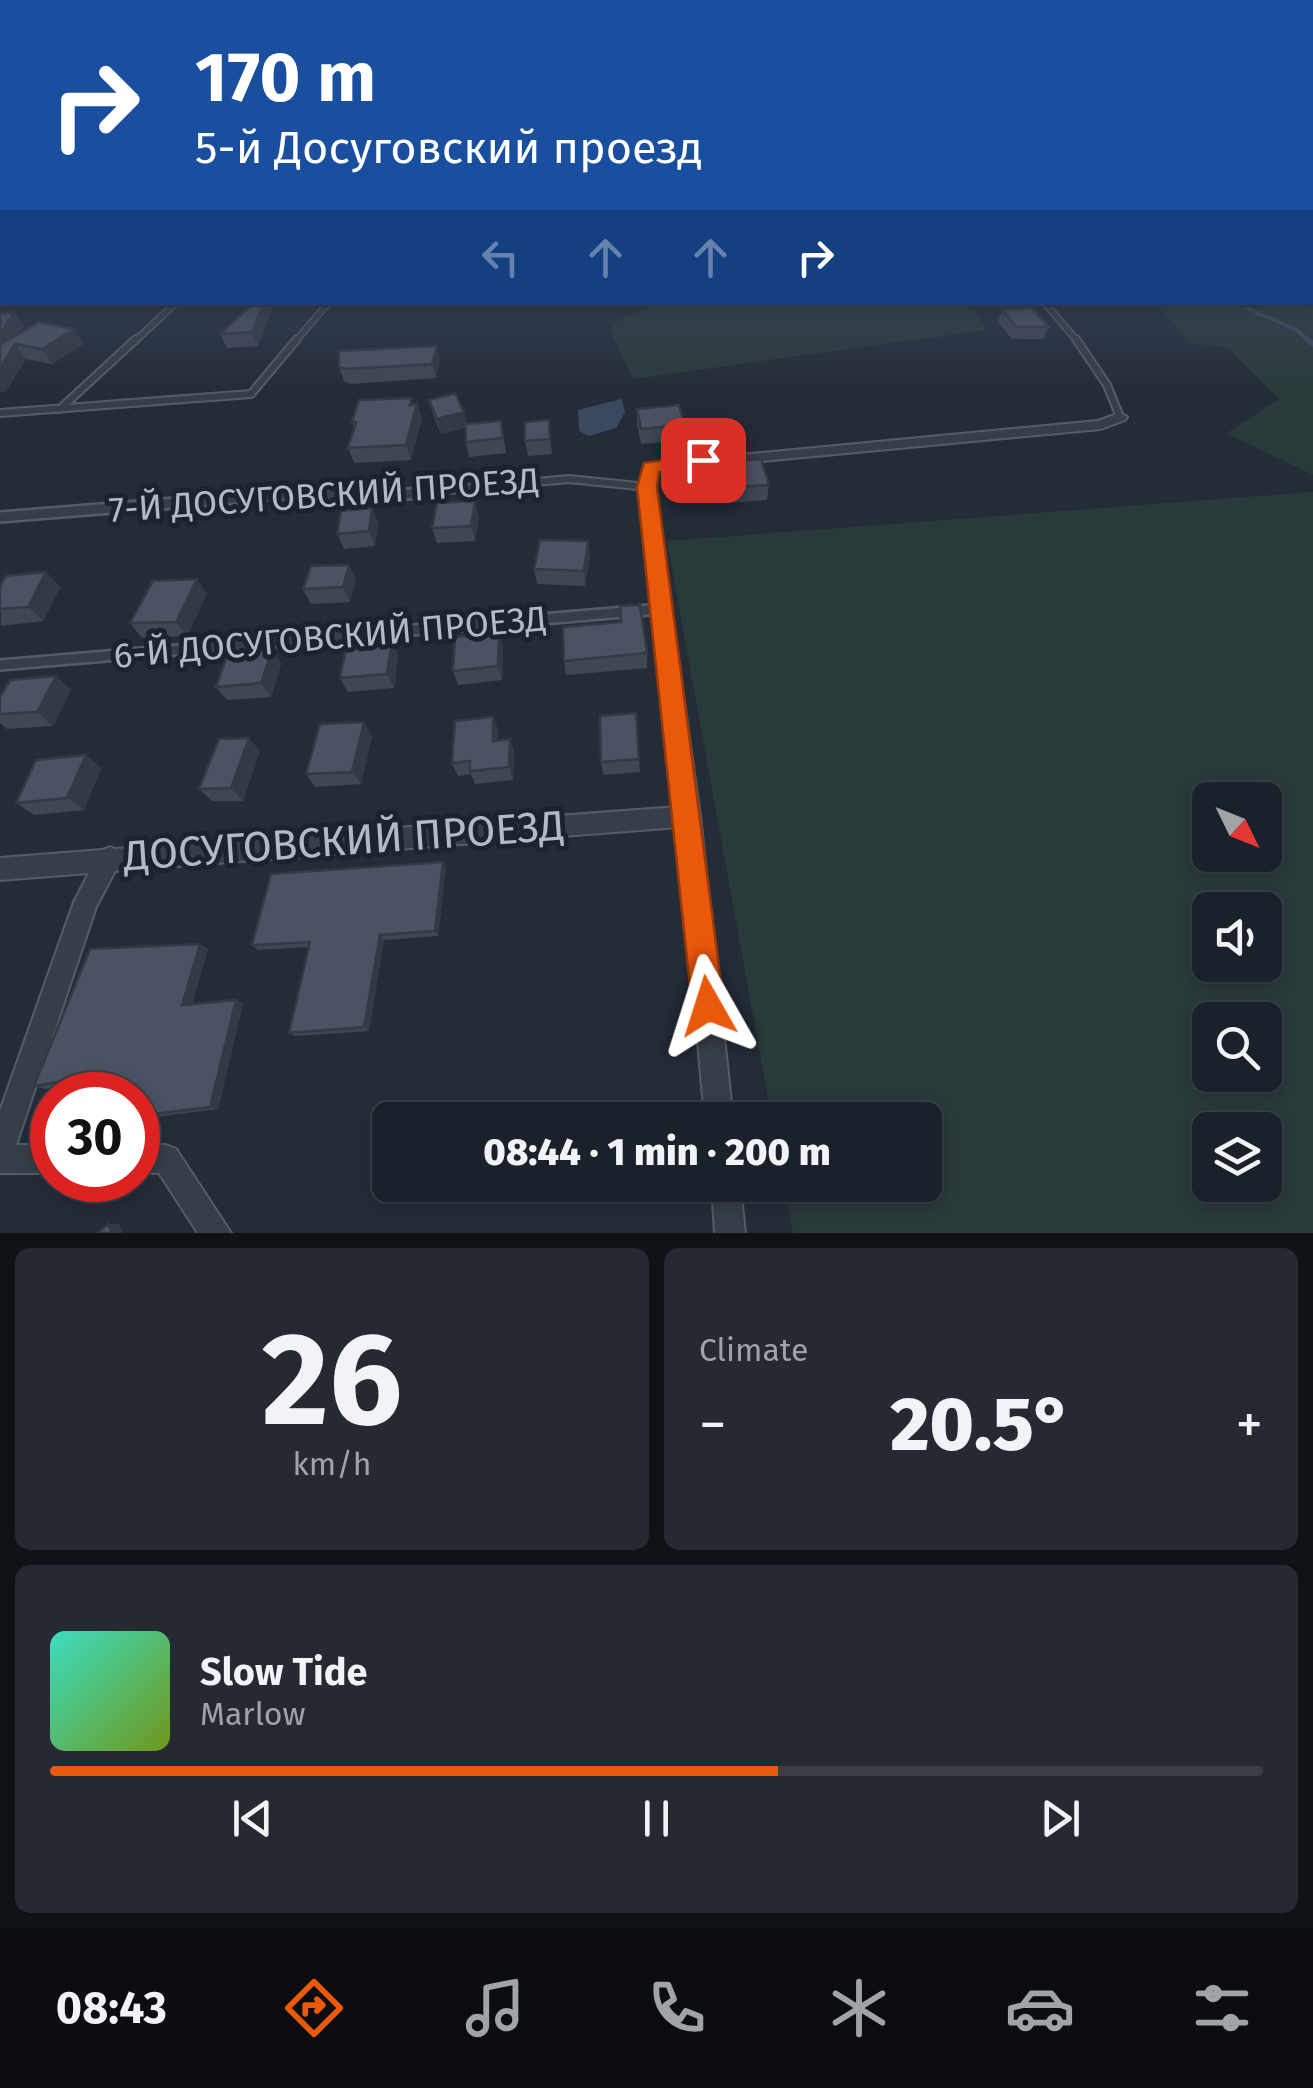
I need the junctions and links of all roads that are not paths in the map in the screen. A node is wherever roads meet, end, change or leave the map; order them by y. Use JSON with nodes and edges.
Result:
{"nodes":[{"id":1,"x":174,"y":305,"type":"edge"},
{"id":2,"x":326,"y":305,"type":"edge"},
{"id":3,"x":1047,"y":305,"type":"edge"},
{"id":4,"x":60,"y":409,"type":"junction"},
{"id":5,"x":0,"y":413,"type":"edge"},
{"id":6,"x":1120,"y":417,"type":"joint"},
{"id":7,"x":647,"y":487,"type":"junction"},
{"id":8,"x":0,"y":517,"type":"edge"},
{"id":9,"x":660,"y":610,"type":"junction"},
{"id":10,"x":0,"y":665,"type":"edge"},
{"id":11,"x":689,"y":816,"type":"junction"},
{"id":12,"x":110,"y":858,"type":"junction"},
{"id":13,"x":0,"y":870,"type":"edge"},
{"id":14,"x":717,"y":1102,"type":"edge"},
{"id":15,"x":0,"y":1150,"type":"edge"},
{"id":16,"x":0,"y":1159,"type":"edge"},
{"id":17,"x":30,"y":1159,"type":"edge"},
{"id":18,"x":160,"y":1159,"type":"edge"},
{"id":19,"x":727,"y":1202,"type":"edge"},
{"id":20,"x":216,"y":1233,"type":"edge"},
{"id":21,"x":730,"y":1233,"type":"edge"}],
"edges":[{"from":1,"to":4,"type":"lane"},
{"from":2,"to":4,"type":"lane"},
{"from":3,"to":6,"type":"lane"},
{"from":4,"to":5,"type":"lane"},
{"from":6,"to":7,"type":"street"},
{"from":7,"to":8,"type":"lane","name":"7-Й ДОСУГОВСКИЙ ПРОЕЗД"},
{"from":7,"to":9,"type":"street"},
{"from":9,"to":10,"type":"lane","name":"6-Й ДОСУГОВСКИЙ ПРОЕЗД"},
{"from":9,"to":11,"type":"street"},
{"from":11,"to":12,"type":"street","name":"ДОСУГОВСКИЙ ПРОЕЗД"},
{"from":11,"to":14,"type":"street"},
{"from":12,"to":13,"type":"street","name":"ДОСУГОВСКИЙ ПРОЕЗД"},
{"from":12,"to":15,"type":"street"},
{"from":16,"to":17,"type":"street"},
{"from":18,"to":20,"type":"street"},
{"from":19,"to":21,"type":"street"}]}
